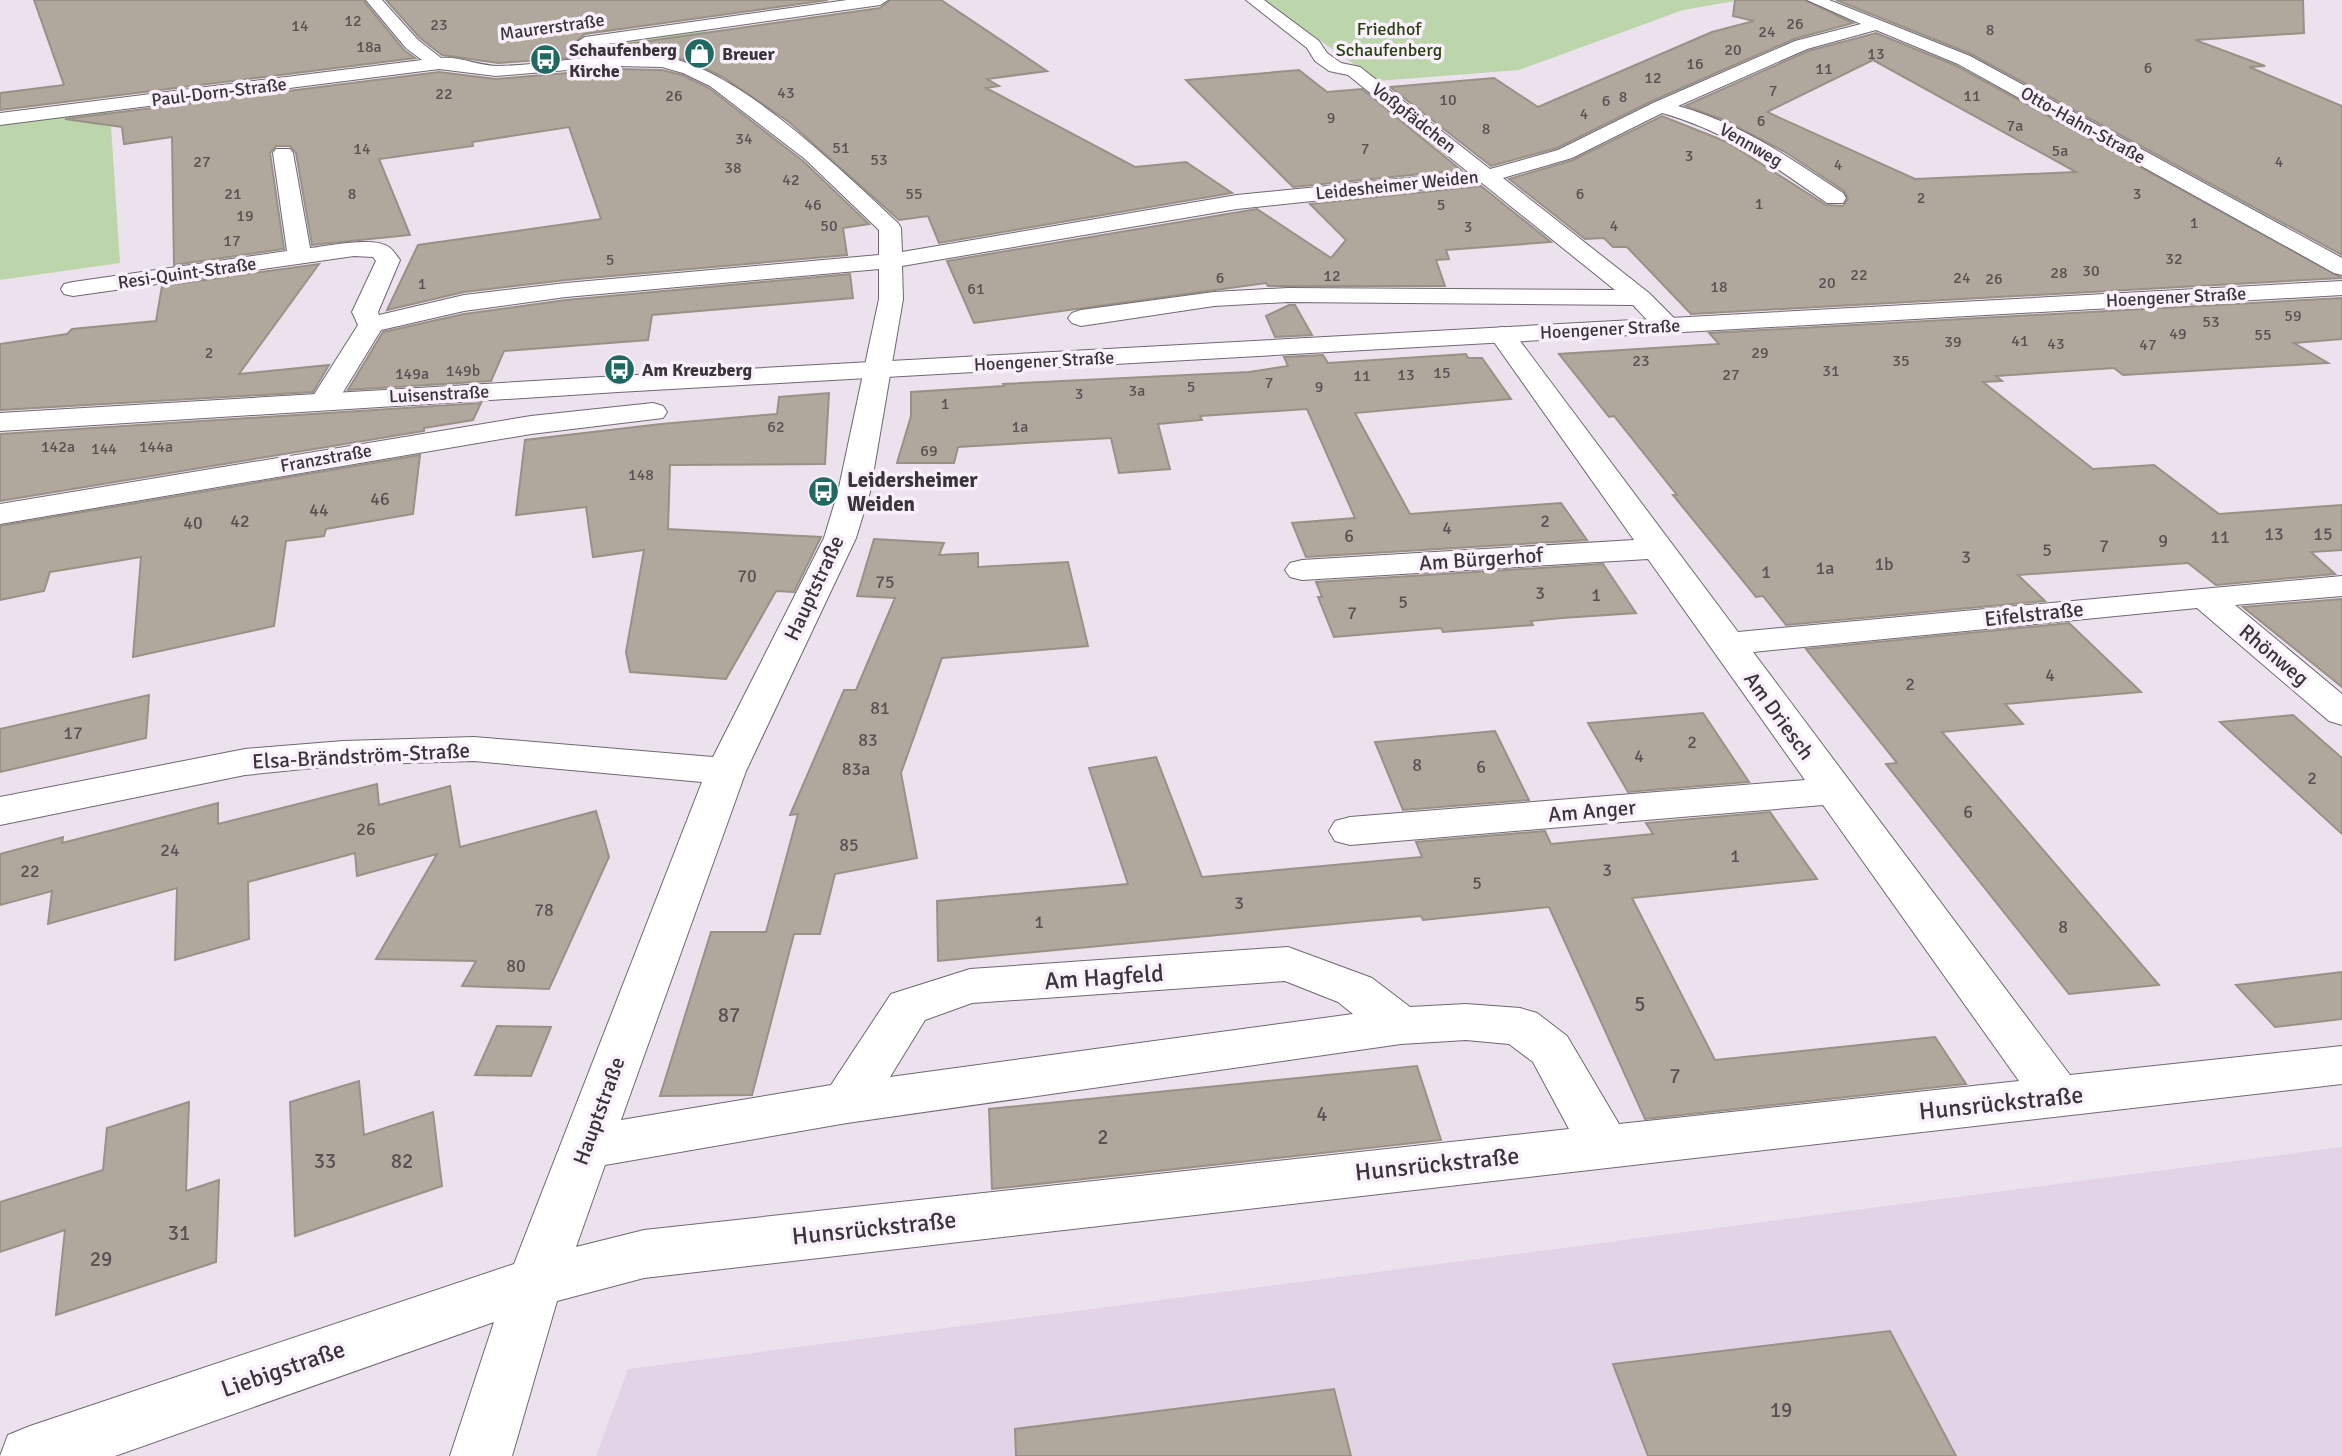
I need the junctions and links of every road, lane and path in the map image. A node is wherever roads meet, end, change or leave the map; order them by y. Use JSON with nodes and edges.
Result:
{"nodes":[{"id":1,"x":374,"y":0,"type":"edge"},
{"id":2,"x":880,"y":0,"type":"edge"},
{"id":3,"x":1254,"y":0,"type":"edge"},
{"id":4,"x":1815,"y":0,"type":"edge"},
{"id":5,"x":695,"y":8,"type":"dead end"},
{"id":6,"x":710,"y":23,"type":"junction"},
{"id":7,"x":1880,"y":24,"type":"junction"},
{"id":8,"x":573,"y":43,"type":"dead end"},
{"id":9,"x":505,"y":53,"type":"dead end"},
{"id":10,"x":437,"y":64,"type":"junction"},
{"id":11,"x":1660,"y":107,"type":"junction"},
{"id":12,"x":0,"y":119,"type":"edge"},
{"id":13,"x":283,"y":153,"type":"dead end"},
{"id":14,"x":1488,"y":176,"type":"junction"},
{"id":15,"x":1835,"y":198,"type":"dead end"},
{"id":16,"x":300,"y":257,"type":"junction"},
{"id":17,"x":890,"y":261,"type":"junction"},
{"id":18,"x":2342,"y":268,"type":"edge"},
{"id":19,"x":2342,"y":288,"type":"edge"},
{"id":20,"x":73,"y":289,"type":"dead end"},
{"id":21,"x":1640,"y":298,"type":"junction"},
{"id":22,"x":1081,"y":318,"type":"dead end"},
{"id":23,"x":371,"y":325,"type":"junction"},
{"id":24,"x":1669,"y":326,"type":"junction"},
{"id":25,"x":1502,"y":335,"type":"junction"},
{"id":26,"x":878,"y":370,"type":"junction"},
{"id":27,"x":324,"y":401,"type":"junction"},
{"id":28,"x":653,"y":412,"type":"dead end"},
{"id":29,"x":0,"y":422,"type":"edge"},
{"id":30,"x":0,"y":514,"type":"edge"},
{"id":31,"x":1660,"y":548,"type":"junction"},
{"id":32,"x":1302,"y":570,"type":"dead end"},
{"id":33,"x":2342,"y":586,"type":"edge"},
{"id":34,"x":2205,"y":597,"type":"junction"},
{"id":35,"x":1726,"y":644,"type":"junction"},
{"id":36,"x":2342,"y":713,"type":"edge"},
{"id":37,"x":726,"y":771,"type":"junction"},
{"id":38,"x":1834,"y":791,"type":"junction"},
{"id":39,"x":0,"y":811,"type":"edge"},
{"id":40,"x":1350,"y":831,"type":"dead end"},
{"id":41,"x":1401,"y":1026,"type":"junction"},
{"id":42,"x":2342,"y":1065,"type":"edge"},
{"id":43,"x":2058,"y":1097,"type":"junction"},
{"id":44,"x":847,"y":1103,"type":"junction"},
{"id":45,"x":1604,"y":1145,"type":"junction"},
{"id":46,"x":585,"y":1147,"type":"junction"},
{"id":47,"x":535,"y":1282,"type":"junction"},
{"id":48,"x":30,"y":1456,"type":"edge"},
{"id":49,"x":481,"y":1456,"type":"edge"}],
"edges":[{"from":1,"to":10,"type":"street"},
{"from":2,"to":6,"type":"street","name":"Maurerstraße"},
{"from":3,"to":14,"type":"street","name":"Voßpfädchen"},
{"from":4,"to":7,"type":"street","name":"Otto-Hahn-Straße"},
{"from":5,"to":6,"type":"street"},
{"from":6,"to":8,"type":"street","name":"Maurerstraße"},
{"from":7,"to":11,"type":"street","name":"Leidesheimer Weiden"},
{"from":7,"to":18,"type":"street","name":"Otto-Hahn-Straße"},
{"from":9,"to":10,"type":"street","name":"Maurerstraße"},
{"from":10,"to":12,"type":"street","name":"Paul-Dorn-Straße"},
{"from":10,"to":17,"type":"street","name":"Hauptstraße"},
{"from":11,"to":14,"type":"street","name":"Leidesheimer Weiden"},
{"from":11,"to":15,"type":"street","name":"Vennweg"},
{"from":13,"to":16,"type":"street"},
{"from":14,"to":17,"type":"street","name":"Leidesheimer Weiden"},
{"from":14,"to":21,"type":"street","name":"Voßpfädchen"},
{"from":16,"to":20,"type":"street","name":"Resi-Quint-Straße"},
{"from":16,"to":23,"type":"street","name":"Resi-Quint-Straße"},
{"from":17,"to":23,"type":"street"},
{"from":17,"to":26,"type":"street","name":"Hauptstraße"},
{"from":19,"to":24,"type":"street","name":"Hoengener Straße"},
{"from":21,"to":22,"type":"street","name":"Hoengener Straße"},
{"from":21,"to":24,"type":"street","name":"Voßpfädchen"},
{"from":23,"to":27,"type":"street"},
{"from":24,"to":25,"type":"street","name":"Hoengener Straße"},
{"from":25,"to":26,"type":"street","name":"Hoengener Straße"},
{"from":25,"to":31,"type":"street","name":"Am Driesch"},
{"from":26,"to":27,"type":"street","name":"Luisenstraße"},
{"from":26,"to":37,"type":"street","name":"Hauptstraße"},
{"from":27,"to":29,"type":"street","name":"Luisenstraße"},
{"from":28,"to":30,"type":"street","name":"Franzstraße"},
{"from":31,"to":32,"type":"street","name":"Am Bürgerhof"},
{"from":31,"to":35,"type":"street","name":"Am Driesch"},
{"from":33,"to":34,"type":"street","name":"Eifelstraße"},
{"from":34,"to":35,"type":"street","name":"Eifelstraße"},
{"from":34,"to":36,"type":"street","name":"Rhönweg"},
{"from":35,"to":38,"type":"street","name":"Am Driesch"},
{"from":37,"to":39,"type":"street","name":"Elsa-Brändström-Straße"},
{"from":37,"to":46,"type":"street","name":"Hauptstraße"},
{"from":38,"to":40,"type":"street","name":"Am Anger"},
{"from":38,"to":43,"type":"street","name":"Am Driesch"},
{"from":41,"to":44,"type":"street"},
{"from":41,"to":44,"type":"street","name":"Am Hagfeld"},
{"from":41,"to":45,"type":"street"},
{"from":42,"to":43,"type":"street","name":"Hunsrückstraße"},
{"from":43,"to":45,"type":"street","name":"Hunsrückstraße"},
{"from":44,"to":46,"type":"street"},
{"from":45,"to":47,"type":"street","name":"Hunsrückstraße"},
{"from":46,"to":47,"type":"street","name":"Hauptstraße"},
{"from":47,"to":48,"type":"street","name":"Liebigstraße"},
{"from":47,"to":49,"type":"street","name":"Hauptstraße"}]}
